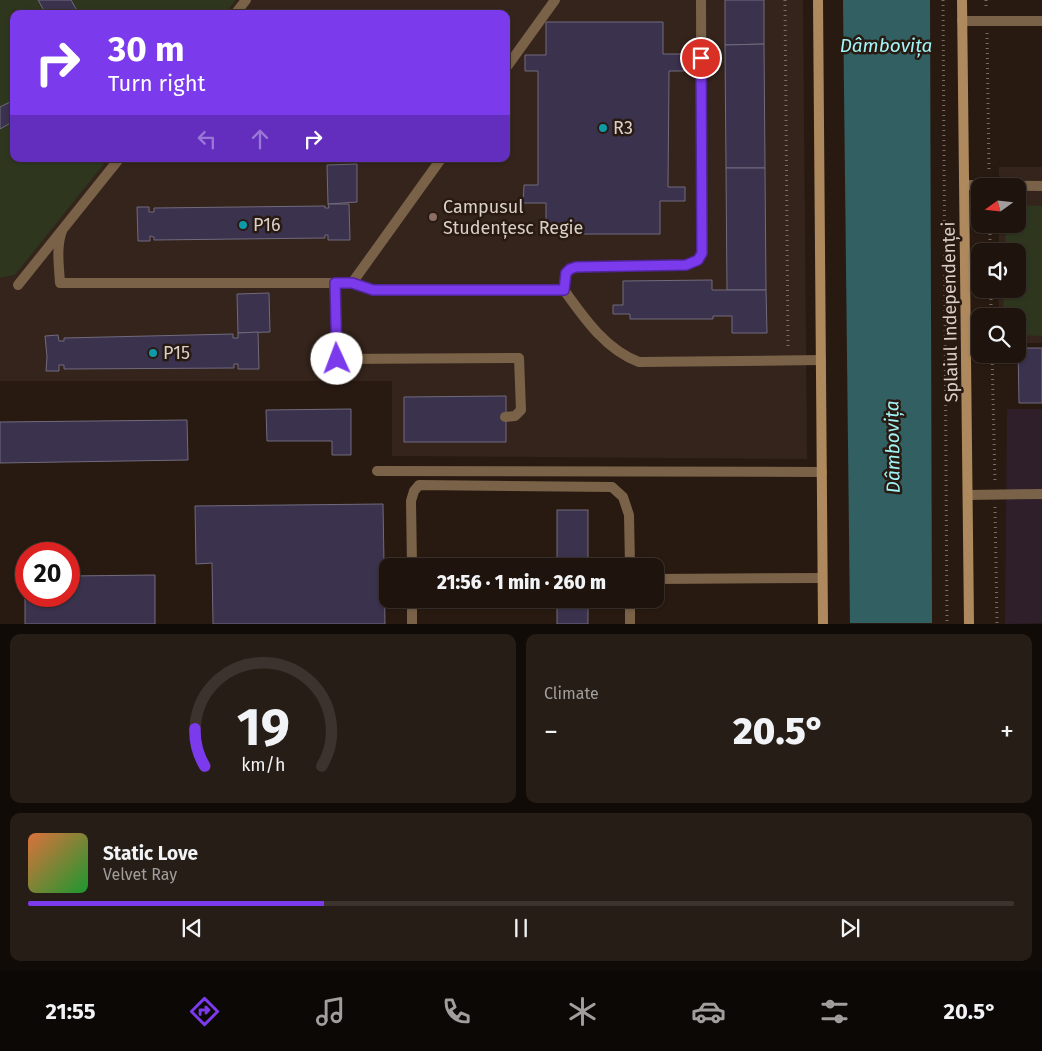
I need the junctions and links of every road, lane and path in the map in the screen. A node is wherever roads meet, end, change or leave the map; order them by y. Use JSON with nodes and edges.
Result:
{"nodes":[{"id":1,"x":246,"y":0,"type":"edge"},
{"id":2,"x":555,"y":0,"type":"edge"},
{"id":3,"x":701,"y":0,"type":"edge"},
{"id":4,"x":785,"y":0,"type":"edge"},
{"id":5,"x":818,"y":0,"type":"edge"},
{"id":6,"x":943,"y":0,"type":"edge"},
{"id":7,"x":962,"y":0,"type":"edge"},
{"id":8,"x":986,"y":0,"type":"edge"},
{"id":9,"x":238,"y":10,"type":"edge"},
{"id":10,"x":962,"y":21,"type":"junction"},
{"id":11,"x":986,"y":21,"type":"junction"},
{"id":12,"x":1042,"y":21,"type":"edge"},
{"id":13,"x":510,"y":62,"type":"edge"},
{"id":14,"x":117,"y":162,"type":"edge"},
{"id":15,"x":439,"y":162,"type":"edge"},
{"id":16,"x":989,"y":178,"type":"edge"},
{"id":17,"x":965,"y":185,"type":"junction"},
{"id":18,"x":971,"y":185,"type":"edge"},
{"id":19,"x":1026,"y":186,"type":"edge"},
{"id":20,"x":1042,"y":186,"type":"edge"},
{"id":21,"x":62,"y":231,"type":"junction"},
{"id":22,"x":335,"y":283,"type":"junction"},
{"id":23,"x":352,"y":283,"type":"junction"},
{"id":24,"x":18,"y":285,"type":"dead end"},
{"id":25,"x":564,"y":290,"type":"junction"},
{"id":26,"x":788,"y":360,"type":"junction"},
{"id":27,"x":821,"y":360,"type":"junction"},
{"id":28,"x":506,"y":416,"type":"dead end"},
{"id":29,"x":377,"y":472,"type":"dead end"},
{"id":30,"x":822,"y":472,"type":"junction"},
{"id":31,"x":1042,"y":494,"type":"edge"},
{"id":32,"x":968,"y":495,"type":"junction"},
{"id":33,"x":412,"y":558,"type":"edge"},
{"id":34,"x":630,"y":558,"type":"edge"},
{"id":35,"x":822,"y":578,"type":"junction"},
{"id":36,"x":664,"y":579,"type":"edge"},
{"id":37,"x":412,"y":608,"type":"edge"},
{"id":38,"x":630,"y":608,"type":"edge"},
{"id":39,"x":412,"y":624,"type":"edge"},
{"id":40,"x":630,"y":624,"type":"edge"},
{"id":41,"x":823,"y":624,"type":"edge"},
{"id":42,"x":947,"y":624,"type":"edge"},
{"id":43,"x":969,"y":624,"type":"edge"}],
"edges":[{"from":1,"to":9,"type":"lane"},
{"from":2,"to":13,"type":"lane"},
{"from":3,"to":25,"type":"lane"},
{"from":4,"to":26,"type":"path"},
{"from":5,"to":27,"type":"main road"},
{"from":6,"to":42,"type":"path"},
{"from":7,"to":10,"type":"main road","name":"Splaiul Independenței"},
{"from":8,"to":11,"type":"path"},
{"from":10,"to":11,"type":"lane"},
{"from":10,"to":17,"type":"main road","name":"Splaiul Independenței"},
{"from":11,"to":12,"type":"lane"},
{"from":11,"to":16,"type":"path"},
{"from":14,"to":21,"type":"lane"},
{"from":15,"to":23,"type":"lane"},
{"from":17,"to":18,"type":"lane"},
{"from":17,"to":32,"type":"main road","name":"Splaiul Independenței"},
{"from":19,"to":20,"type":"lane"},
{"from":21,"to":22,"type":"lane"},
{"from":21,"to":24,"type":"lane"},
{"from":22,"to":23,"type":"lane"},
{"from":22,"to":28,"type":"lane"},
{"from":23,"to":25,"type":"lane"},
{"from":25,"to":26,"type":"lane"},
{"from":26,"to":27,"type":"lane"},
{"from":27,"to":30,"type":"main road"},
{"from":29,"to":30,"type":"lane"},
{"from":30,"to":35,"type":"main road"},
{"from":31,"to":32,"type":"lane"},
{"from":32,"to":43,"type":"main road","name":"Splaiul Independenței"},
{"from":33,"to":34,"type":"lane"},
{"from":35,"to":36,"type":"lane"},
{"from":35,"to":41,"type":"main road"},
{"from":37,"to":39,"type":"lane"},
{"from":38,"to":40,"type":"lane"}]}
